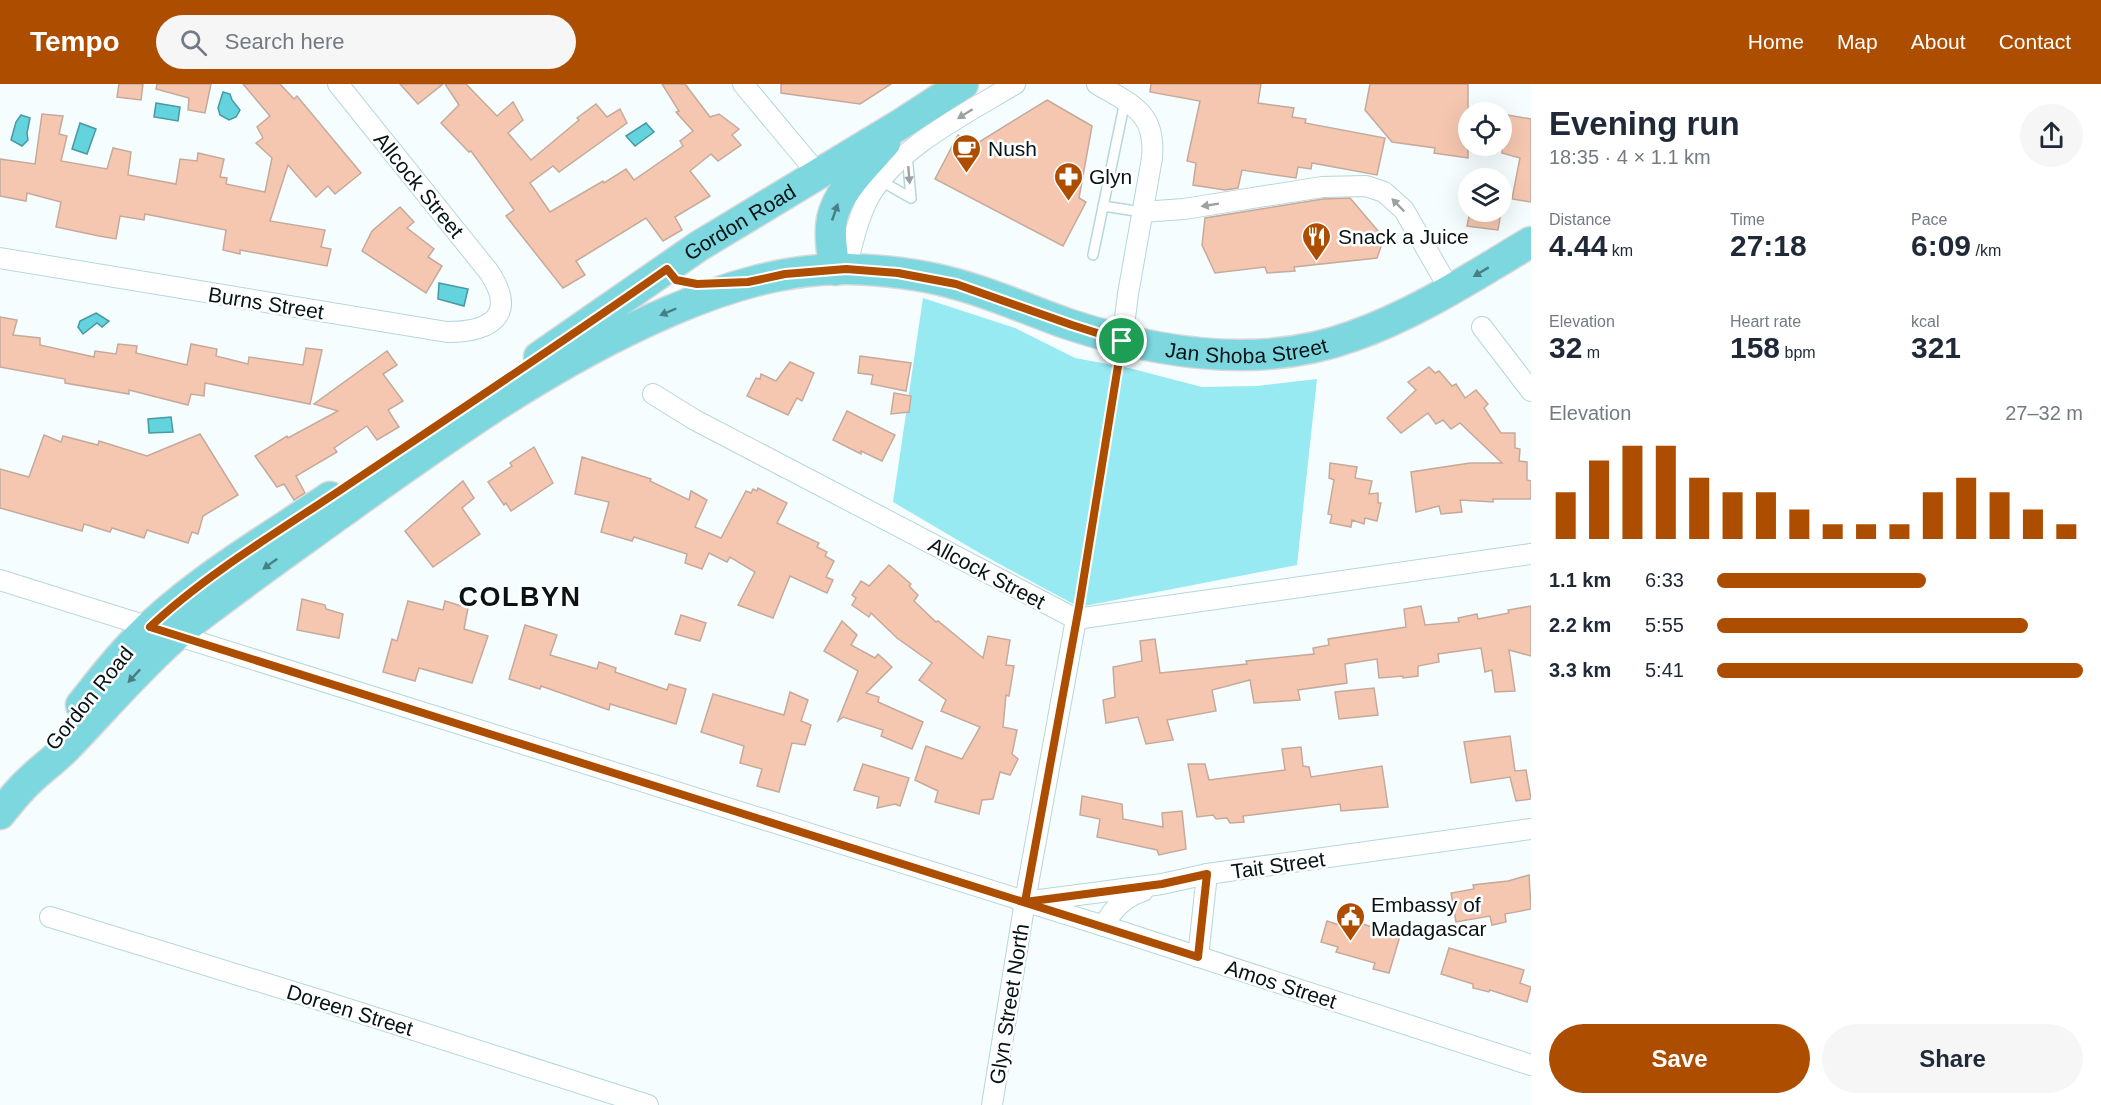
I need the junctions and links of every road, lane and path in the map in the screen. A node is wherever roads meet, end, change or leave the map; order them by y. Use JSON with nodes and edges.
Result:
{"nodes":[{"id":1,"x":338,"y":84,"type":"edge"},
{"id":2,"x":743,"y":84,"type":"edge"},
{"id":3,"x":963,"y":84,"type":"edge"},
{"id":4,"x":1015,"y":84,"type":"edge"},
{"id":5,"x":1112,"y":91,"type":"edge"},
{"id":6,"x":904,"y":138,"type":"junction"},
{"id":7,"x":818,"y":174,"type":"junction"},
{"id":8,"x":881,"y":181,"type":"junction"},
{"id":9,"x":1103,"y":206,"type":"junction"},
{"id":10,"x":1142,"y":212,"type":"junction"},
{"id":11,"x":1531,"y":242,"type":"edge"},
{"id":12,"x":1093,"y":255,"type":"dead end"},
{"id":13,"x":0,"y":258,"type":"edge"},
{"id":14,"x":667,"y":269,"type":"junction"},
{"id":15,"x":841,"y":269,"type":"junction"},
{"id":16,"x":748,"y":282,"type":"junction"},
{"id":17,"x":499,"y":286,"type":"joint"},
{"id":18,"x":1450,"y":290,"type":"junction"},
{"id":19,"x":1482,"y":327,"type":"dead end"},
{"id":20,"x":1122,"y":341,"type":"junction"},
{"id":21,"x":1531,"y":391,"type":"edge"},
{"id":22,"x":653,"y":394,"type":"dead end"},
{"id":23,"x":449,"y":438,"type":"joint"},
{"id":24,"x":1531,"y":554,"type":"edge"},
{"id":25,"x":0,"y":580,"type":"edge"},
{"id":26,"x":1076,"y":619,"type":"junction"},
{"id":27,"x":162,"y":631,"type":"junction"},
{"id":28,"x":0,"y":814,"type":"edge"},
{"id":29,"x":1531,"y":829,"type":"edge"},
{"id":30,"x":1207,"y":874,"type":"junction"},
{"id":31,"x":1162,"y":884,"type":"junction"},
{"id":32,"x":1025,"y":902,"type":"junction"},
{"id":33,"x":50,"y":917,"type":"dead end"},
{"id":34,"x":1104,"y":926,"type":"junction"},
{"id":35,"x":1198,"y":957,"type":"junction"},
{"id":36,"x":1531,"y":1065,"type":"edge"},
{"id":37,"x":648,"y":1105,"type":"edge"},
{"id":38,"x":992,"y":1105,"type":"edge"}],
"edges":[{"from":1,"to":17,"type":"street","name":"Allcock Street"},
{"from":2,"to":7,"type":"street"},
{"from":3,"to":6,"type":"main road","name":"Gordon Road"},
{"from":4,"to":6,"type":"street","name":"Gordon Road","one_way":true},
{"from":5,"to":9,"type":"lane"},
{"from":5,"to":10,"type":"street"},
{"from":6,"to":7,"type":"main road","name":"Gordon Road"},
{"from":6,"to":8,"type":"street","name":"Gordon Road"},
{"from":6,"to":8,"type":"lane","one_way":true},
{"from":15,"to":6,"type":"main road","one_way":true},
{"from":7,"to":14,"type":"main road","name":"Gordon Road"},
{"from":8,"to":15,"type":"street","name":"Gordon Road"},
{"from":9,"to":10,"type":"lane"},
{"from":9,"to":12,"type":"lane"},
{"from":18,"to":10,"type":"street","one_way":true},
{"from":10,"to":20,"type":"street"},
{"from":11,"to":18,"type":"main road","name":"Jan Shoba Street","one_way":true},
{"from":13,"to":17,"type":"street","name":"Burns Street"},
{"from":14,"to":16,"type":"main road"},
{"from":14,"to":27,"type":"main road","name":"Gordon Road"},
{"from":15,"to":16,"type":"main road","name":"Jan Shoba Street"},
{"from":15,"to":20,"type":"main road","name":"Jan Shoba Street"},
{"from":16,"to":23,"type":"main road","name":"Jan Shoba Street","one_way":true},
{"from":18,"to":20,"type":"main road","name":"Jan Shoba Street"},
{"from":19,"to":21,"type":"street"},
{"from":20,"to":26,"type":"path"},
{"from":22,"to":26,"type":"street","name":"Allcock Street"},
{"from":23,"to":27,"type":"main road","name":"Gordon Road","one_way":true},
{"from":24,"to":26,"type":"street"},
{"from":25,"to":27,"type":"street","name":"Amos Street"},
{"from":26,"to":32,"type":"street","name":"Glyn Street North"},
{"from":27,"to":28,"type":"main road","name":"Gordon Road"},
{"from":27,"to":32,"type":"street","name":"Amos Street"},
{"from":29,"to":30,"type":"street","name":"Tait Street"},
{"from":30,"to":31,"type":"street","name":"Tait Street"},
{"from":30,"to":35,"type":"street"},
{"from":31,"to":32,"type":"street","name":"Tait Street"},
{"from":31,"to":34,"type":"street"},
{"from":32,"to":34,"type":"street","name":"Amos Street"},
{"from":32,"to":38,"type":"street","name":"Glyn Street North"},
{"from":33,"to":37,"type":"street","name":"Doreen Street"},
{"from":34,"to":35,"type":"street","name":"Amos Street"},
{"from":35,"to":36,"type":"street","name":"Amos Street"}]}
